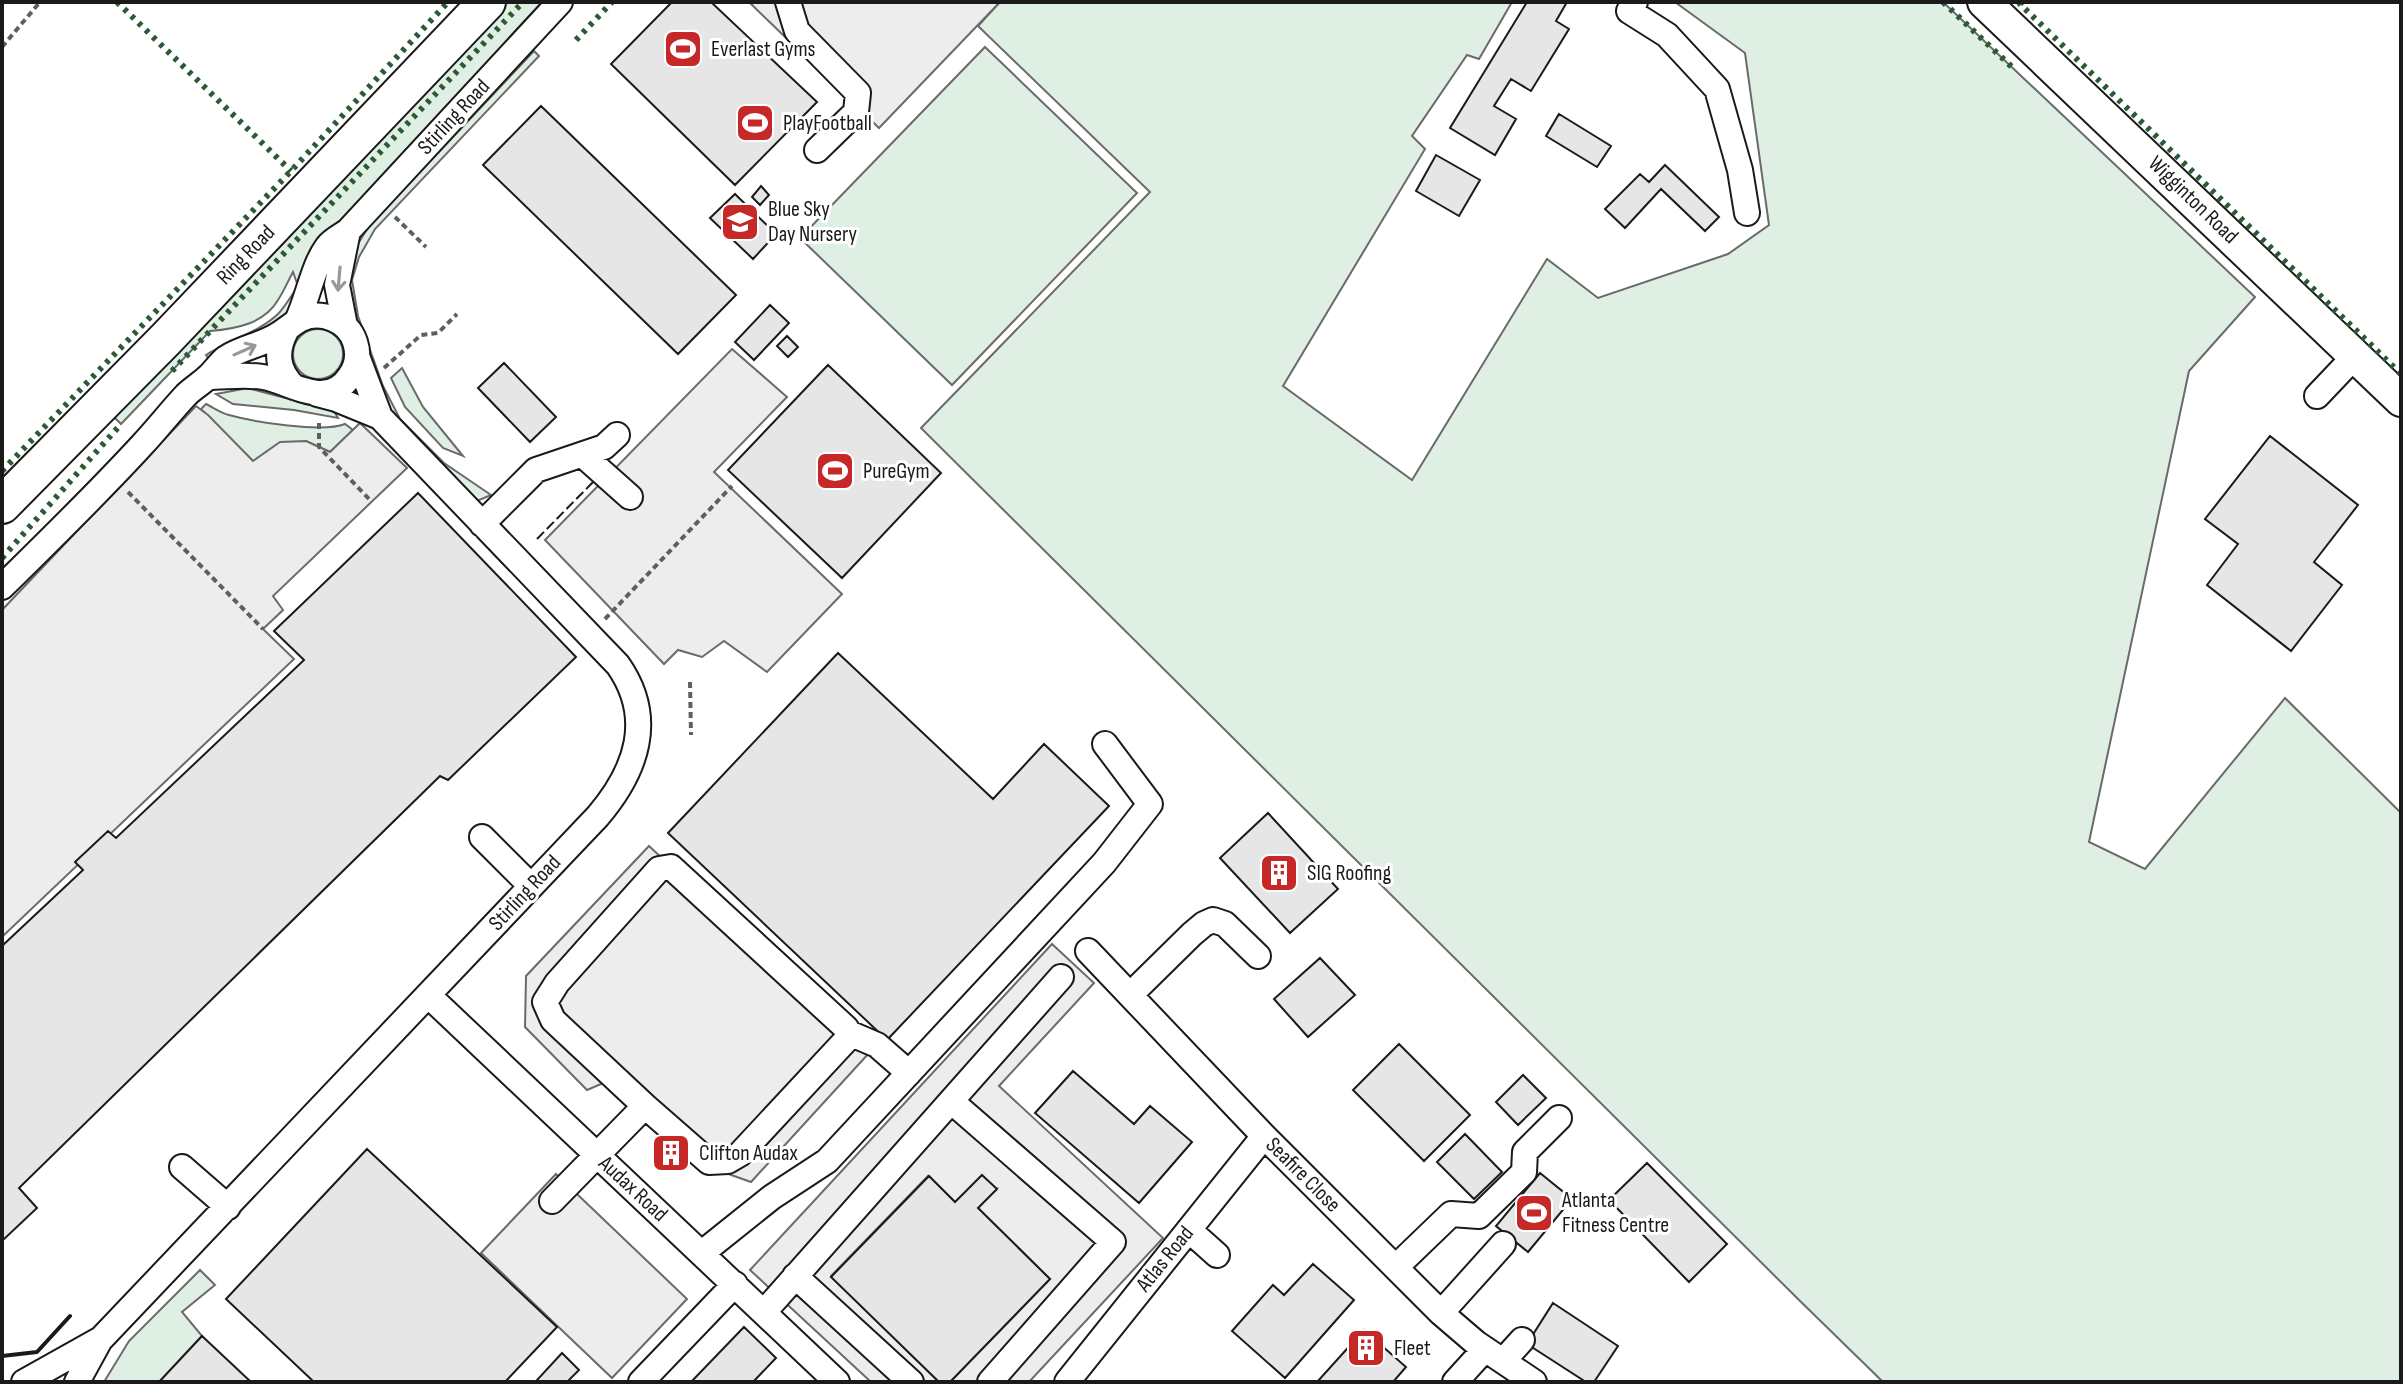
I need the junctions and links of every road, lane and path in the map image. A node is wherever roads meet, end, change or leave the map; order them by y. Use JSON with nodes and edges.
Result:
{"nodes":[{"id":1,"x":40,"y":2,"type":"edge"},
{"id":2,"x":487,"y":2,"type":"edge"},
{"id":3,"x":560,"y":2,"type":"edge"},
{"id":4,"x":788,"y":2,"type":"edge"},
{"id":5,"x":1635,"y":2,"type":"edge"},
{"id":6,"x":1995,"y":5,"type":"edge"},
{"id":7,"x":2,"y":47,"type":"edge"},
{"id":8,"x":817,"y":150,"type":"dead end"},
{"id":9,"x":1747,"y":213,"type":"dead end"},
{"id":10,"x":395,"y":217,"type":"dead end"},
{"id":11,"x":348,"y":231,"type":"junction"},
{"id":12,"x":426,"y":247,"type":"dead end"},
{"id":13,"x":457,"y":314,"type":"dead end"},
{"id":14,"x":292,"y":326,"type":"junction"},
{"id":15,"x":345,"y":326,"type":"junction"},
{"id":16,"x":357,"y":356,"type":"junction"},
{"id":17,"x":2355,"y":356,"type":"junction"},
{"id":18,"x":383,"y":370,"type":"dead end"},
{"id":19,"x":208,"y":377,"type":"junction"},
{"id":20,"x":306,"y":390,"type":"junction"},
{"id":21,"x":2317,"y":396,"type":"dead end"},
{"id":22,"x":2401,"y":400,"type":"edge"},
{"id":23,"x":380,"y":417,"type":"junction"},
{"id":24,"x":319,"y":423,"type":"dead end"},
{"id":25,"x":617,"y":435,"type":"dead end"},
{"id":26,"x":584,"y":456,"type":"junction"},
{"id":27,"x":112,"y":476,"type":"junction"},
{"id":28,"x":732,"y":486,"type":"dead end"},
{"id":29,"x":630,"y":497,"type":"dead end"},
{"id":30,"x":372,"y":502,"type":"dead end"},
{"id":31,"x":2,"y":505,"type":"edge"},
{"id":32,"x":482,"y":524,"type":"junction"},
{"id":33,"x":2,"y":587,"type":"edge"},
{"id":34,"x":603,"y":620,"type":"dead end"},
{"id":35,"x":263,"y":629,"type":"dead end"},
{"id":36,"x":690,"y":682,"type":"dead end"},
{"id":37,"x":691,"y":735,"type":"dead end"},
{"id":38,"x":1105,"y":744,"type":"dead end"},
{"id":39,"x":482,"y":837,"type":"dead end"},
{"id":40,"x":531,"y":886,"type":"junction"},
{"id":41,"x":1088,"y":951,"type":"dead end"},
{"id":42,"x":1258,"y":956,"type":"dead end"},
{"id":43,"x":1061,"y":977,"type":"dead end"},
{"id":44,"x":1130,"y":995,"type":"junction"},
{"id":45,"x":429,"y":996,"type":"junction"},
{"id":46,"x":849,"y":1033,"type":"junction"},
{"id":47,"x":909,"y":1073,"type":"junction"},
{"id":48,"x":951,"y":1101,"type":"junction"},
{"id":49,"x":645,"y":1106,"type":"junction"},
{"id":50,"x":1559,"y":1118,"type":"dead end"},
{"id":51,"x":1264,"y":1136,"type":"junction"},
{"id":52,"x":597,"y":1155,"type":"junction"},
{"id":53,"x":182,"y":1167,"type":"dead end"},
{"id":54,"x":552,"y":1201,"type":"dead end"},
{"id":55,"x":228,"y":1207,"type":"junction"},
{"id":56,"x":1189,"y":1230,"type":"junction"},
{"id":57,"x":1503,"y":1244,"type":"dead end"},
{"id":58,"x":702,"y":1253,"type":"junction"},
{"id":59,"x":1217,"y":1255,"type":"dead end"},
{"id":60,"x":1396,"y":1267,"type":"junction"},
{"id":61,"x":795,"y":1276,"type":"junction"},
{"id":62,"x":735,"y":1284,"type":"junction"},
{"id":63,"x":764,"y":1312,"type":"junction"},
{"id":64,"x":1441,"y":1313,"type":"junction"},
{"id":65,"x":100,"y":1340,"type":"junction"},
{"id":66,"x":1522,"y":1340,"type":"dead end"},
{"id":67,"x":1494,"y":1355,"type":"junction"},
{"id":68,"x":24,"y":1382,"type":"edge"},
{"id":69,"x":77,"y":1382,"type":"edge"},
{"id":70,"x":641,"y":1382,"type":"edge"},
{"id":71,"x":837,"y":1382,"type":"edge"},
{"id":72,"x":911,"y":1382,"type":"edge"},
{"id":73,"x":990,"y":1382,"type":"edge"},
{"id":74,"x":1067,"y":1382,"type":"edge"},
{"id":75,"x":1455,"y":1382,"type":"edge"},
{"id":76,"x":1534,"y":1382,"type":"edge"}],
"edges":[{"from":1,"to":7,"type":"path"},
{"from":2,"to":31,"type":"highway","name":"Ring Road"},
{"from":3,"to":11,"type":"street","name":"Stirling Road"},
{"from":4,"to":8,"type":"street"},
{"from":5,"to":9,"type":"street"},
{"from":6,"to":17,"type":"main road","name":"Wigginton Road"},
{"from":10,"to":12,"type":"path"},
{"from":11,"to":14,"type":"street","name":"Stirling Road"},
{"from":11,"to":15,"type":"street","one_way":true},
{"from":13,"to":18,"type":"path"},
{"from":14,"to":15,"type":"street"},
{"from":19,"to":14,"type":"street","one_way":true},
{"from":14,"to":20,"type":"street"},
{"from":15,"to":16,"type":"street"},
{"from":16,"to":20,"type":"street"},
{"from":16,"to":23,"type":"street","name":"Stirling Road"},
{"from":17,"to":21,"type":"street"},
{"from":17,"to":22,"type":"main road","name":"Wigginton Road"},
{"from":19,"to":20,"type":"street","name":"Stirling Road"},
{"from":19,"to":27,"type":"street"},
{"from":20,"to":23,"type":"street","name":"Stirling Road"},
{"from":23,"to":32,"type":"street","name":"Stirling Road"},
{"from":24,"to":30,"type":"path"},
{"from":25,"to":26,"type":"street"},
{"from":26,"to":29,"type":"street"},
{"from":26,"to":32,"type":"street"},
{"from":27,"to":33,"type":"street"},
{"from":27,"to":35,"type":"path"},
{"from":28,"to":34,"type":"path"},
{"from":32,"to":40,"type":"street","name":"Stirling Road"},
{"from":36,"to":37,"type":"path"},
{"from":38,"to":47,"type":"street"},
{"from":39,"to":40,"type":"street"},
{"from":40,"to":45,"type":"street","name":"Stirling Road"},
{"from":41,"to":44,"type":"street","name":"Seafire Close"},
{"from":42,"to":44,"type":"street"},
{"from":43,"to":48,"type":"street"},
{"from":44,"to":51,"type":"street","name":"Seafire Close"},
{"from":45,"to":52,"type":"street","name":"Audax Road"},
{"from":45,"to":55,"type":"street","name":"Stirling Road"},
{"from":46,"to":47,"type":"street"},
{"from":46,"to":49,"type":"street"},
{"from":46,"to":49,"type":"street"},
{"from":47,"to":58,"type":"street"},
{"from":48,"to":61,"type":"street"},
{"from":48,"to":73,"type":"street"},
{"from":49,"to":52,"type":"street"},
{"from":50,"to":60,"type":"street"},
{"from":51,"to":56,"type":"street","name":"Atlas Road"},
{"from":51,"to":60,"type":"street","name":"Seafire Close"},
{"from":52,"to":54,"type":"street"},
{"from":52,"to":58,"type":"street","name":"Audax Road"},
{"from":53,"to":55,"type":"street"},
{"from":55,"to":65,"type":"street","name":"Stirling Road"},
{"from":56,"to":59,"type":"street"},
{"from":56,"to":74,"type":"street","name":"Atlas Road"},
{"from":57,"to":64,"type":"street"},
{"from":58,"to":62,"type":"street","name":"Audax Road"},
{"from":60,"to":64,"type":"street","name":"Seafire Close"},
{"from":61,"to":63,"type":"street"},
{"from":61,"to":72,"type":"street"},
{"from":62,"to":63,"type":"street","name":"Audax Road"},
{"from":62,"to":70,"type":"street"},
{"from":63,"to":71,"type":"street","name":"Audax Road"},
{"from":64,"to":67,"type":"street","name":"Seafire Close"},
{"from":65,"to":68,"type":"street","name":"Stirling Road"},
{"from":65,"to":69,"type":"street","name":"Stirling Road"},
{"from":66,"to":67,"type":"street"},
{"from":67,"to":75,"type":"street"},
{"from":67,"to":76,"type":"street","name":"Seafire Close"}]}
